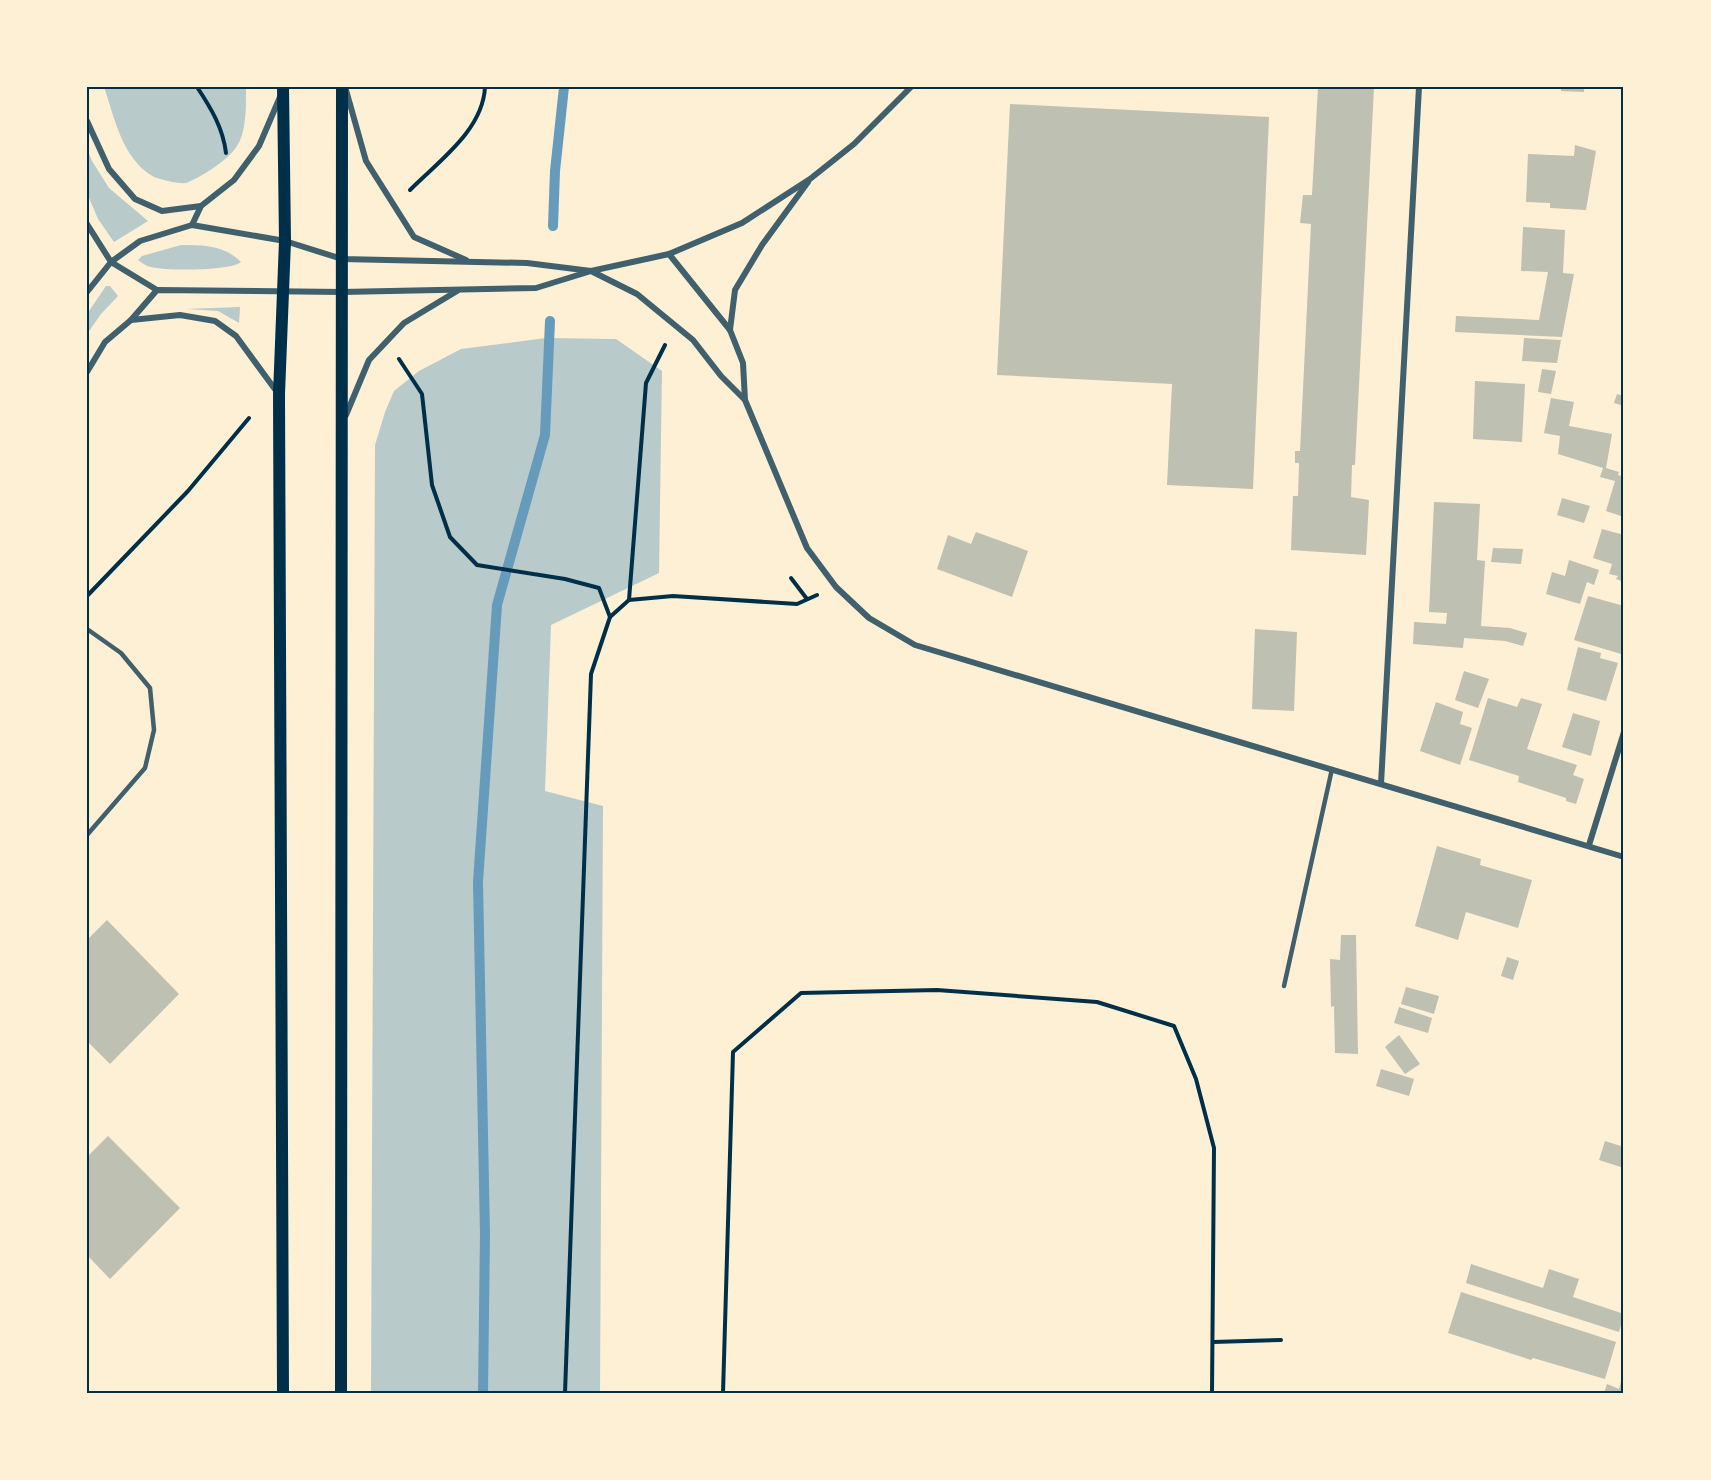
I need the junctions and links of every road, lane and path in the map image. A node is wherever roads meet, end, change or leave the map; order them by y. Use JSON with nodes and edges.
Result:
{"nodes":[{"id":1,"x":197,"y":87,"type":"edge"},
{"id":2,"x":344,"y":87,"type":"edge"},
{"id":3,"x":485,"y":87,"type":"edge"},
{"id":4,"x":911,"y":87,"type":"edge"},
{"id":5,"x":1419,"y":87,"type":"edge"},
{"id":6,"x":283,"y":88,"type":"edge"},
{"id":7,"x":87,"y":121,"type":"edge"},
{"id":8,"x":228,"y":162,"type":"dead end"},
{"id":9,"x":810,"y":179,"type":"junction"},
{"id":10,"x":409,"y":191,"type":"dead end"},
{"id":11,"x":201,"y":207,"type":"junction"},
{"id":12,"x":87,"y":224,"type":"edge"},
{"id":13,"x":192,"y":225,"type":"junction"},
{"id":14,"x":285,"y":242,"type":"junction"},
{"id":15,"x":669,"y":254,"type":"junction"},
{"id":16,"x":342,"y":259,"type":"junction"},
{"id":17,"x":470,"y":261,"type":"junction"},
{"id":18,"x":111,"y":262,"type":"junction"},
{"id":19,"x":591,"y":271,"type":"junction"},
{"id":20,"x":460,"y":289,"type":"junction"},
{"id":21,"x":158,"y":290,"type":"junction"},
{"id":22,"x":284,"y":291,"type":"junction"},
{"id":23,"x":87,"y":292,"type":"edge"},
{"id":24,"x":342,"y":292,"type":"junction"},
{"id":25,"x":131,"y":320,"type":"junction"},
{"id":26,"x":730,"y":330,"type":"junction"},
{"id":27,"x":668,"y":338,"type":"dead end"},
{"id":28,"x":396,"y":355,"type":"dead end"},
{"id":29,"x":87,"y":372,"type":"edge"},
{"id":30,"x":279,"y":394,"type":"junction"},
{"id":31,"x":745,"y":400,"type":"junction"},
{"id":32,"x":249,"y":418,"type":"dead end"},
{"id":33,"x":342,"y":423,"type":"junction"},
{"id":34,"x":791,"y":578,"type":"dead end"},
{"id":35,"x":836,"y":587,"type":"junction"},
{"id":36,"x":88,"y":595,"type":"edge"},
{"id":37,"x":807,"y":599,"type":"junction"},
{"id":38,"x":629,"y":600,"type":"junction"},
{"id":39,"x":610,"y":617,"type":"junction"},
{"id":40,"x":87,"y":629,"type":"edge"},
{"id":41,"x":1624,"y":732,"type":"edge"},
{"id":42,"x":1332,"y":769,"type":"junction"},
{"id":43,"x":1381,"y":784,"type":"junction"},
{"id":44,"x":87,"y":835,"type":"edge"},
{"id":45,"x":1589,"y":845,"type":"junction"},
{"id":46,"x":1624,"y":857,"type":"edge"},
{"id":47,"x":1284,"y":986,"type":"dead end"},
{"id":48,"x":1281,"y":1340,"type":"dead end"},
{"id":49,"x":1213,"y":1342,"type":"junction"},
{"id":50,"x":283,"y":1393,"type":"edge"},
{"id":51,"x":341,"y":1393,"type":"edge"},
{"id":52,"x":565,"y":1393,"type":"edge"},
{"id":53,"x":723,"y":1393,"type":"edge"},
{"id":54,"x":1212,"y":1393,"type":"edge"}],
"edges":[{"from":1,"to":8,"type":"path"},
{"from":2,"to":16,"type":"main road"},
{"from":2,"to":17,"type":"street"},
{"from":3,"to":10,"type":"path"},
{"from":4,"to":9,"type":"street"},
{"from":5,"to":43,"type":"street"},
{"from":6,"to":11,"type":"street"},
{"from":6,"to":14,"type":"main road"},
{"from":7,"to":11,"type":"street"},
{"from":9,"to":15,"type":"street"},
{"from":9,"to":26,"type":"street"},
{"from":11,"to":13,"type":"street"},
{"from":12,"to":18,"type":"street"},
{"from":13,"to":14,"type":"street"},
{"from":13,"to":18,"type":"street"},
{"from":14,"to":16,"type":"street"},
{"from":14,"to":22,"type":"main road"},
{"from":15,"to":19,"type":"street"},
{"from":15,"to":26,"type":"street"},
{"from":16,"to":17,"type":"street"},
{"from":16,"to":24,"type":"main road"},
{"from":17,"to":19,"type":"street"},
{"from":18,"to":21,"type":"street"},
{"from":18,"to":23,"type":"street"},
{"from":19,"to":20,"type":"street"},
{"from":19,"to":31,"type":"street"},
{"from":20,"to":24,"type":"street"},
{"from":20,"to":33,"type":"street"},
{"from":21,"to":22,"type":"street"},
{"from":21,"to":25,"type":"street"},
{"from":22,"to":24,"type":"street"},
{"from":22,"to":30,"type":"main road"},
{"from":24,"to":33,"type":"main road"},
{"from":25,"to":29,"type":"street"},
{"from":25,"to":30,"type":"street"},
{"from":26,"to":31,"type":"street"},
{"from":27,"to":38,"type":"path"},
{"from":28,"to":39,"type":"path"},
{"from":30,"to":50,"type":"main road"},
{"from":31,"to":35,"type":"street"},
{"from":32,"to":36,"type":"path"},
{"from":33,"to":51,"type":"main road"},
{"from":34,"to":37,"type":"path"},
{"from":35,"to":37,"type":"path"},
{"from":35,"to":42,"type":"street"},
{"from":37,"to":38,"type":"path"},
{"from":38,"to":39,"type":"path"},
{"from":39,"to":52,"type":"path"},
{"from":40,"to":44,"type":"lane"},
{"from":41,"to":45,"type":"street"},
{"from":42,"to":43,"type":"street"},
{"from":42,"to":47,"type":"lane"},
{"from":43,"to":45,"type":"street"},
{"from":45,"to":46,"type":"street"},
{"from":48,"to":49,"type":"path"},
{"from":49,"to":53,"type":"path"},
{"from":49,"to":54,"type":"path"}]}
